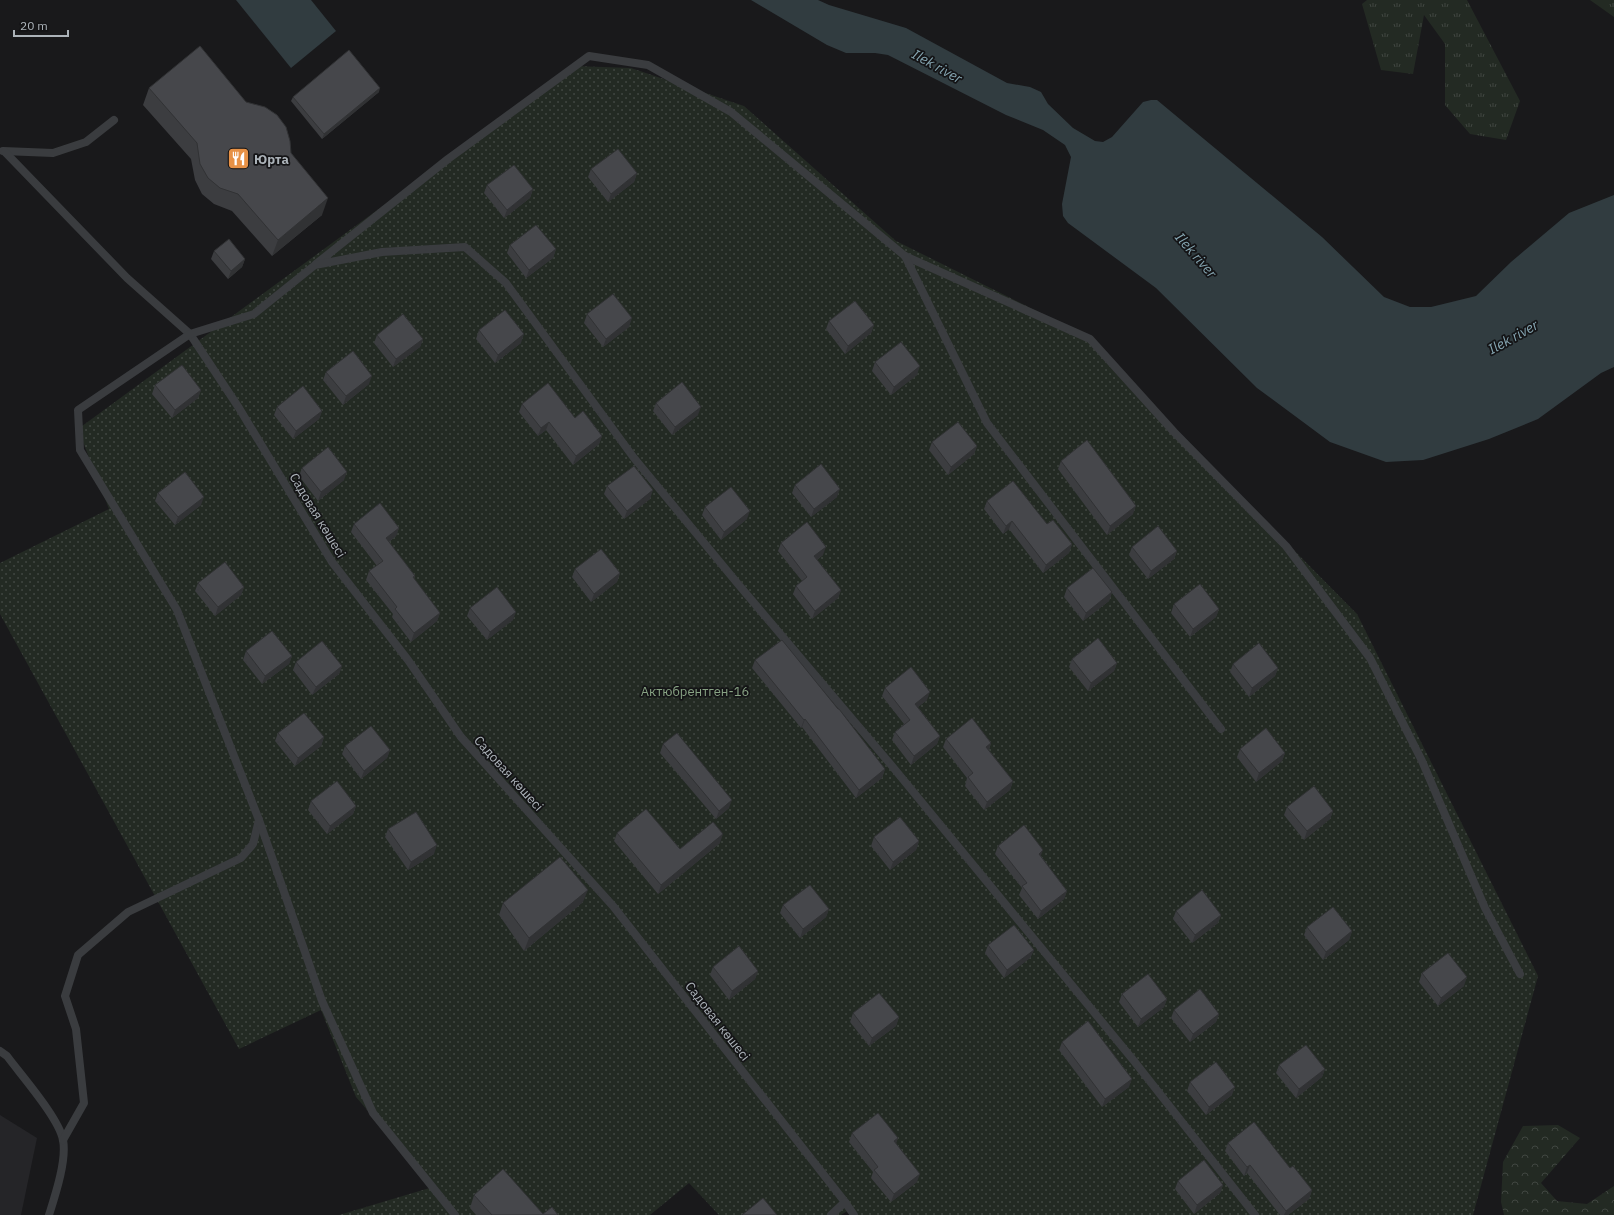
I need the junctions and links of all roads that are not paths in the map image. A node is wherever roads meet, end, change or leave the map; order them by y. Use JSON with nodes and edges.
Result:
{"nodes":[{"id":1,"x":114,"y":120,"type":"dead end"},
{"id":2,"x":2,"y":151,"type":"edge"},
{"id":3,"x":905,"y":256,"type":"junction"},
{"id":4,"x":315,"y":265,"type":"junction"},
{"id":5,"x":190,"y":334,"type":"junction"},
{"id":6,"x":1221,"y":729,"type":"dead end"},
{"id":7,"x":259,"y":820,"type":"junction"},
{"id":8,"x":1520,"y":974,"type":"dead end"},
{"id":9,"x":0,"y":1051,"type":"edge"},
{"id":10,"x":63,"y":1140,"type":"junction"},
{"id":11,"x":845,"y":1202,"type":"junction"},
{"id":12,"x":49,"y":1215,"type":"edge"},
{"id":13,"x":455,"y":1215,"type":"edge"},
{"id":14,"x":831,"y":1215,"type":"edge"},
{"id":15,"x":854,"y":1215,"type":"edge"},
{"id":16,"x":1255,"y":1215,"type":"edge"}],
"edges":[{"from":1,"to":2,"type":"lane"},
{"from":2,"to":5,"type":"lane","name":"Садовая көшесі"},
{"from":3,"to":4,"type":"lane"},
{"from":3,"to":6,"type":"lane"},
{"from":3,"to":8,"type":"lane"},
{"from":4,"to":5,"type":"lane"},
{"from":4,"to":16,"type":"lane"},
{"from":5,"to":7,"type":"lane"},
{"from":5,"to":11,"type":"lane","name":"Садовая көшесі"},
{"from":7,"to":10,"type":"lane"},
{"from":7,"to":13,"type":"lane"},
{"from":9,"to":10,"type":"lane"},
{"from":10,"to":12,"type":"lane"},
{"from":11,"to":14,"type":"lane"},
{"from":11,"to":15,"type":"lane","name":"Садовая көшесі"}]}
